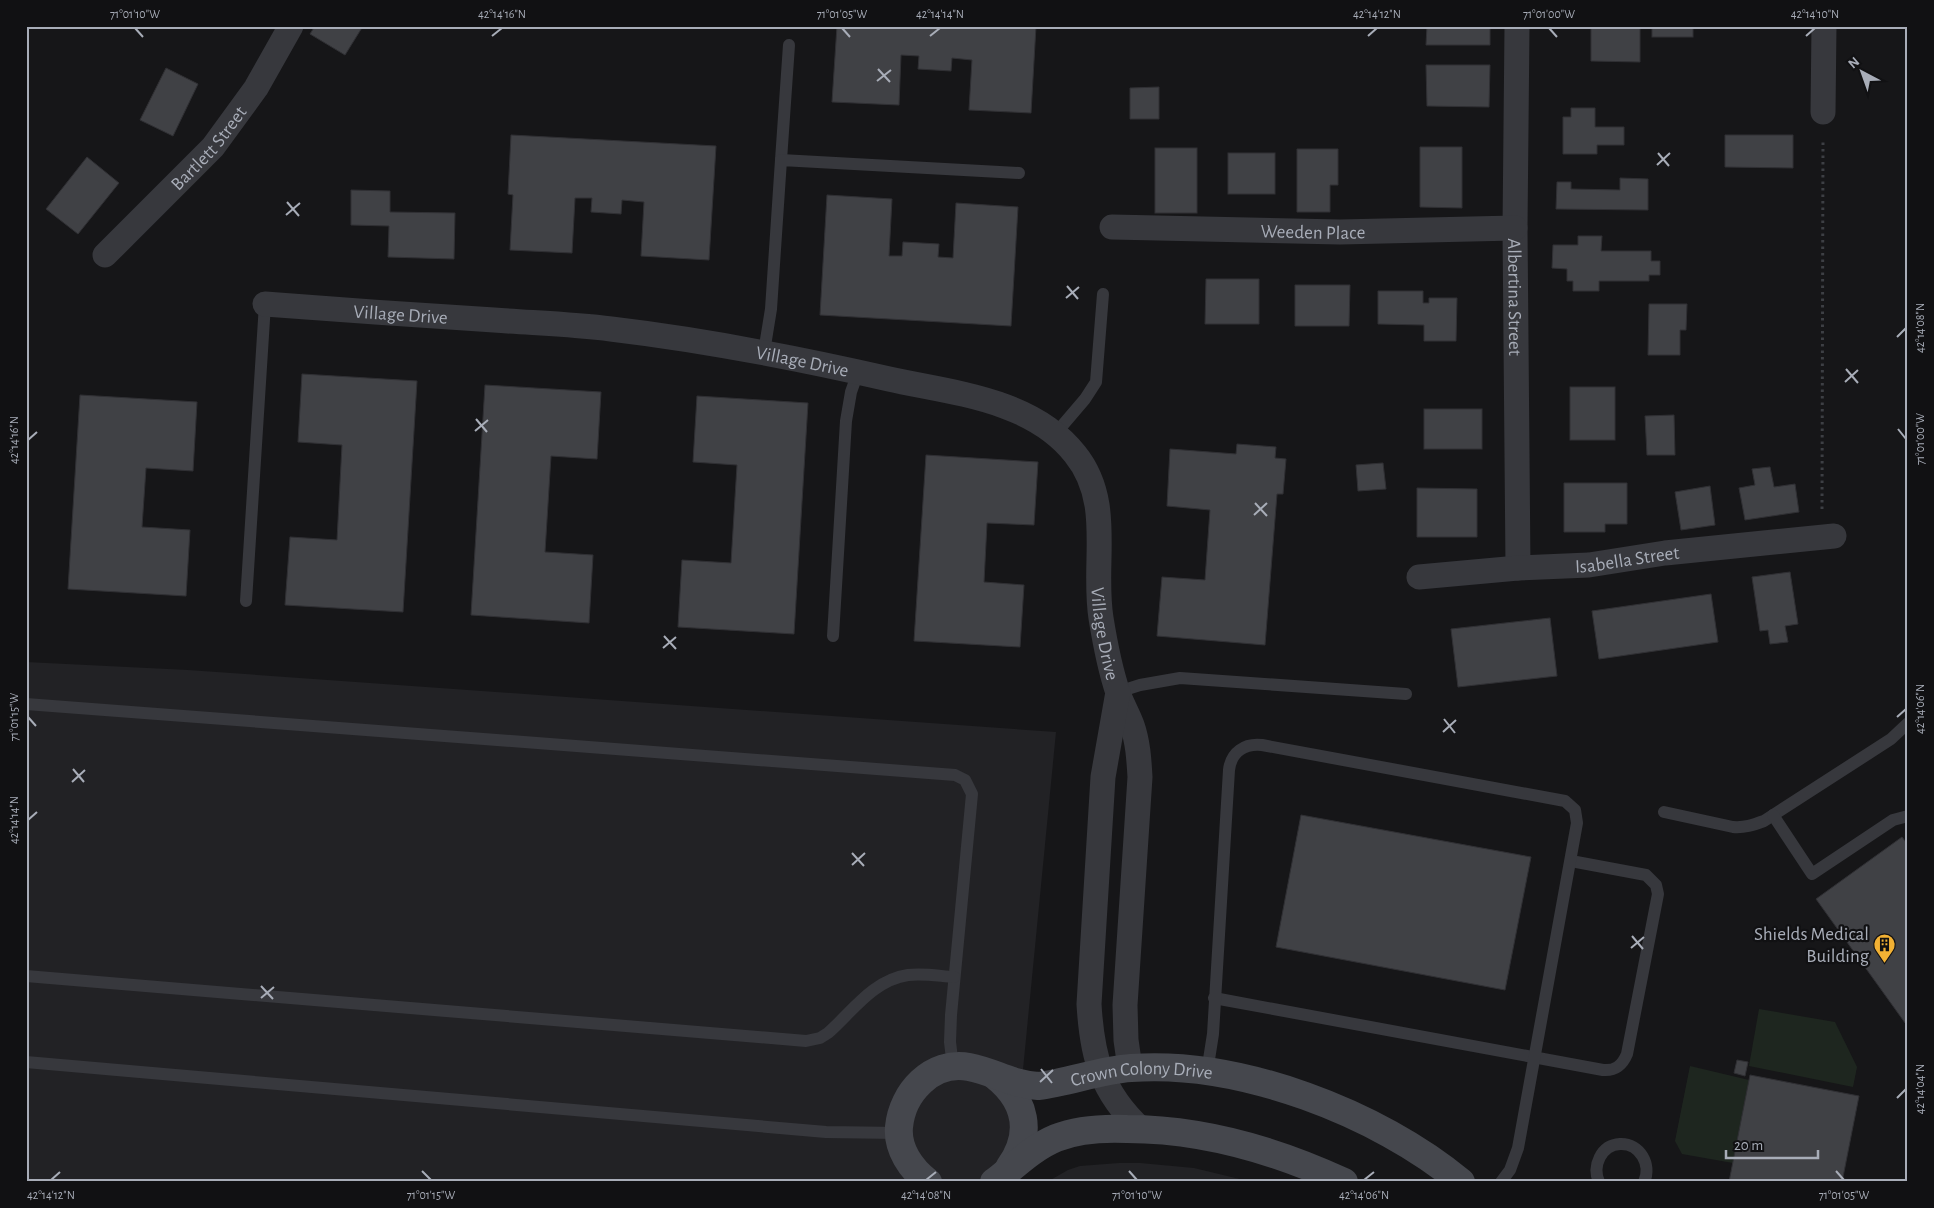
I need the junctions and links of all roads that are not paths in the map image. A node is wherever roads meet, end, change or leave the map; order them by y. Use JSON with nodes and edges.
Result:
{"nodes":[{"id":1,"x":291,"y":26,"type":"edge"},
{"id":2,"x":1517,"y":26,"type":"edge"},
{"id":3,"x":1824,"y":26,"type":"edge"},
{"id":4,"x":789,"y":45,"type":"dead end"},
{"id":5,"x":1823,"y":112,"type":"road end"},
{"id":6,"x":781,"y":160,"type":"junction"},
{"id":7,"x":1020,"y":173,"type":"dead end"},
{"id":8,"x":1112,"y":227,"type":"dead end"},
{"id":9,"x":1515,"y":228,"type":"junction"},
{"id":10,"x":105,"y":255,"type":"dead end"},
{"id":11,"x":1103,"y":294,"type":"dead end"},
{"id":12,"x":265,"y":304,"type":"joint"},
{"id":13,"x":764,"y":352,"type":"junction"},
{"id":14,"x":858,"y":372,"type":"junction"},
{"id":15,"x":1056,"y":433,"type":"junction"},
{"id":16,"x":1828,"y":536,"type":"road end"},
{"id":17,"x":1518,"y":568,"type":"junction"},
{"id":18,"x":1419,"y":577,"type":"dead end"},
{"id":19,"x":246,"y":601,"type":"dead end"},
{"id":20,"x":833,"y":636,"type":"dead end"},
{"id":21,"x":1118,"y":692,"type":"junction"},
{"id":22,"x":1406,"y":694,"type":"dead end"},
{"id":23,"x":26,"y":704,"type":"edge"},
{"id":24,"x":1908,"y":723,"type":"edge"},
{"id":25,"x":1664,"y":812,"type":"dead end"},
{"id":26,"x":1773,"y":815,"type":"junction"},
{"id":27,"x":1908,"y":816,"type":"edge"},
{"id":28,"x":1571,"y":861,"type":"junction"},
{"id":29,"x":26,"y":976,"type":"edge"},
{"id":30,"x":954,"y":977,"type":"junction"},
{"id":31,"x":1214,"y":998,"type":"junction"},
{"id":32,"x":1535,"y":1058,"type":"junction"},
{"id":33,"x":26,"y":1062,"type":"edge"},
{"id":34,"x":953,"y":1067,"type":"junction"},
{"id":35,"x":1130,"y":1068,"type":"junction"},
{"id":36,"x":1100,"y":1072,"type":"junction"},
{"id":37,"x":1207,"y":1072,"type":"junction"},
{"id":38,"x":993,"y":1075,"type":"junction"},
{"id":39,"x":1141,"y":1129,"type":"junction"},
{"id":40,"x":899,"y":1133,"type":"junction"},
{"id":41,"x":1000,"y":1177,"type":"edge"},
{"id":42,"x":928,"y":1182,"type":"edge"},
{"id":43,"x":1344,"y":1182,"type":"edge"},
{"id":44,"x":1461,"y":1182,"type":"edge"},
{"id":45,"x":1502,"y":1182,"type":"edge"},
{"id":46,"x":1599,"y":1182,"type":"edge"},
{"id":47,"x":1644,"y":1182,"type":"edge"}],
"edges":[{"from":1,"to":10,"type":"street","name":"Bartlett Street"},
{"from":2,"to":9,"type":"street","name":"Albertina Street"},
{"from":3,"to":5,"type":"street"},
{"from":4,"to":6,"type":"lane"},
{"from":6,"to":7,"type":"lane"},
{"from":6,"to":13,"type":"lane"},
{"from":8,"to":9,"type":"street","name":"Weeden Place"},
{"from":9,"to":17,"type":"street","name":"Albertina Street"},
{"from":11,"to":15,"type":"lane"},
{"from":12,"to":13,"type":"street","name":"Village Drive"},
{"from":12,"to":19,"type":"lane"},
{"from":13,"to":14,"type":"street","name":"Village Drive"},
{"from":14,"to":15,"type":"street","name":"Village Drive"},
{"from":14,"to":20,"type":"lane"},
{"from":15,"to":21,"type":"street","name":"Village Drive"},
{"from":16,"to":17,"type":"street","name":"Isabella Street"},
{"from":17,"to":18,"type":"street","name":"Isabella Street"},
{"from":21,"to":22,"type":"lane"},
{"from":21,"to":35,"type":"street","name":"Village Drive"},
{"from":21,"to":36,"type":"street","name":"Village Drive"},
{"from":23,"to":30,"type":"lane"},
{"from":24,"to":26,"type":"lane"},
{"from":25,"to":26,"type":"lane"},
{"from":26,"to":27,"type":"lane"},
{"from":28,"to":31,"type":"lane"},
{"from":28,"to":32,"type":"lane"},
{"from":28,"to":32,"type":"lane"},
{"from":29,"to":30,"type":"lane"},
{"from":30,"to":34,"type":"lane"},
{"from":31,"to":32,"type":"lane"},
{"from":31,"to":37,"type":"lane"},
{"from":32,"to":45,"type":"lane"},
{"from":33,"to":40,"type":"lane"},
{"from":34,"to":38,"type":"street","name":"Crown Colony Drive"},
{"from":34,"to":40,"type":"street","name":"Crown Colony Drive"},
{"from":35,"to":36,"type":"street","name":"Crown Colony Drive"},
{"from":35,"to":37,"type":"street","name":"Crown Colony Drive"},
{"from":36,"to":38,"type":"street","name":"Crown Colony Drive"},
{"from":36,"to":39,"type":"street","name":"Village Drive"},
{"from":37,"to":44,"type":"street","name":"Crown Colony Drive"},
{"from":38,"to":41,"type":"street"},
{"from":39,"to":41,"type":"street"},
{"from":39,"to":43,"type":"street"},
{"from":40,"to":42,"type":"street","name":"Crown Colony Drive"},
{"from":46,"to":47,"type":"lane"}]}
